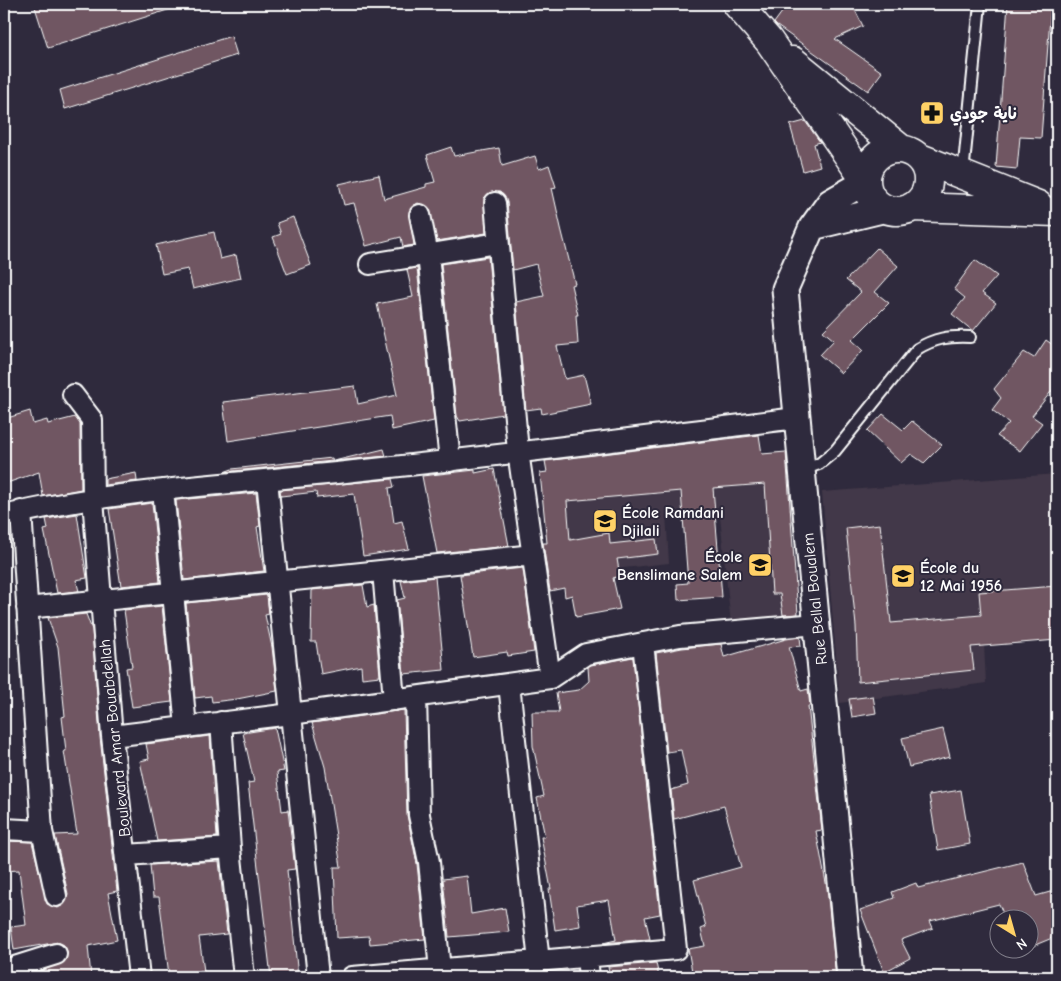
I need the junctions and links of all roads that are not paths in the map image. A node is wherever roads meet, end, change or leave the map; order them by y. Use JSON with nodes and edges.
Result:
{"nodes":[{"id":1,"x":980,"y":4,"type":"edge"},
{"id":2,"x":746,"y":8,"type":"edge"},
{"id":3,"x":769,"y":41,"type":"junction"},
{"id":4,"x":910,"y":153,"type":"junction"},
{"id":5,"x":963,"y":174,"type":"junction"},
{"id":6,"x":865,"y":181,"type":"junction"},
{"id":7,"x":495,"y":203,"type":"dead end"},
{"id":8,"x":899,"y":208,"type":"junction"},
{"id":9,"x":1055,"y":212,"type":"edge"},
{"id":10,"x":420,"y":215,"type":"dead end"},
{"id":11,"x":812,"y":227,"type":"junction"},
{"id":12,"x":498,"y":243,"type":"junction"},
{"id":13,"x":428,"y":255,"type":"junction"},
{"id":14,"x":370,"y":264,"type":"dead end"},
{"id":15,"x":970,"y":337,"type":"dead end"},
{"id":16,"x":73,"y":395,"type":"dead end"},
{"id":17,"x":797,"y":418,"type":"junction"},
{"id":18,"x":518,"y":451,"type":"junction"},
{"id":19,"x":450,"y":461,"type":"junction"},
{"id":20,"x":802,"y":470,"type":"junction"},
{"id":21,"x":267,"y":480,"type":"junction"},
{"id":22,"x":163,"y":490,"type":"junction"},
{"id":23,"x":93,"y":499,"type":"junction"},
{"id":24,"x":12,"y":514,"type":"edge"},
{"id":25,"x":533,"y":555,"type":"junction"},
{"id":26,"x":382,"y":571,"type":"junction"},
{"id":27,"x":277,"y":582,"type":"junction"},
{"id":28,"x":173,"y":592,"type":"junction"},
{"id":29,"x":101,"y":600,"type":"junction"},
{"id":30,"x":28,"y":608,"type":"junction"},
{"id":31,"x":817,"y":624,"type":"junction"},
{"id":32,"x":643,"y":644,"type":"junction"},
{"id":33,"x":550,"y":678,"type":"junction"},
{"id":34,"x":509,"y":684,"type":"junction"},
{"id":35,"x":416,"y":697,"type":"junction"},
{"id":36,"x":394,"y":700,"type":"junction"},
{"id":37,"x":291,"y":714,"type":"junction"},
{"id":38,"x":221,"y":722,"type":"junction"},
{"id":39,"x":186,"y":726,"type":"junction"},
{"id":40,"x":112,"y":736,"type":"junction"},
{"id":41,"x":4,"y":829,"type":"edge"},
{"id":42,"x":42,"y":831,"type":"junction"},
{"id":43,"x":230,"y":848,"type":"junction"},
{"id":44,"x":126,"y":855,"type":"junction"},
{"id":45,"x":56,"y":896,"type":"dead end"},
{"id":46,"x":56,"y":954,"type":"dead end"},
{"id":47,"x":587,"y":957,"type":"junction"},
{"id":48,"x":539,"y":962,"type":"junction"},
{"id":49,"x":4,"y":969,"type":"edge"},
{"id":50,"x":440,"y":970,"type":"junction"},
{"id":51,"x":139,"y":977,"type":"edge"},
{"id":52,"x":244,"y":977,"type":"edge"},
{"id":53,"x":318,"y":977,"type":"edge"},
{"id":54,"x":352,"y":977,"type":"edge"},
{"id":55,"x":589,"y":977,"type":"edge"},
{"id":56,"x":850,"y":977,"type":"edge"}],
"edges":[{"from":1,"to":5,"type":"lane"},
{"from":2,"to":3,"type":"main road"},
{"from":3,"to":4,"type":"main road"},
{"from":3,"to":6,"type":"main road"},
{"from":4,"to":5,"type":"main road"},
{"from":4,"to":6,"type":"main road"},
{"from":4,"to":8,"type":"main road"},
{"from":5,"to":9,"type":"main road"},
{"from":6,"to":8,"type":"main road"},
{"from":6,"to":11,"type":"street","name":"Rue Bellal Boualem"},
{"from":7,"to":12,"type":"street"},
{"from":8,"to":9,"type":"main road"},
{"from":8,"to":11,"type":"street"},
{"from":10,"to":13,"type":"street"},
{"from":11,"to":17,"type":"street","name":"Rue Bellal Boualem"},
{"from":12,"to":13,"type":"street"},
{"from":12,"to":18,"type":"street"},
{"from":13,"to":14,"type":"street"},
{"from":13,"to":19,"type":"street"},
{"from":15,"to":20,"type":"lane"},
{"from":16,"to":23,"type":"street","name":"Boulevard Amar Bouabdellah"},
{"from":17,"to":18,"type":"street"},
{"from":17,"to":20,"type":"street","name":"Rue Bellal Boualem"},
{"from":18,"to":19,"type":"street"},
{"from":18,"to":25,"type":"street"},
{"from":19,"to":21,"type":"street"},
{"from":20,"to":31,"type":"street","name":"Rue Bellal Boualem"},
{"from":21,"to":22,"type":"street"},
{"from":21,"to":27,"type":"street"},
{"from":22,"to":23,"type":"street"},
{"from":22,"to":28,"type":"street"},
{"from":23,"to":24,"type":"street"},
{"from":23,"to":29,"type":"street","name":"Boulevard Amar Bouabdellah"},
{"from":24,"to":30,"type":"street"},
{"from":25,"to":26,"type":"street"},
{"from":25,"to":33,"type":"street"},
{"from":26,"to":27,"type":"street"},
{"from":26,"to":36,"type":"street"},
{"from":27,"to":28,"type":"street"},
{"from":27,"to":37,"type":"street"},
{"from":28,"to":29,"type":"street"},
{"from":28,"to":39,"type":"street"},
{"from":29,"to":30,"type":"street"},
{"from":29,"to":40,"type":"street","name":"Boulevard Amar Bouabdellah"},
{"from":30,"to":42,"type":"street"},
{"from":31,"to":32,"type":"street"},
{"from":31,"to":56,"type":"street","name":"Rue Bellal Boualem"},
{"from":32,"to":33,"type":"street"},
{"from":32,"to":47,"type":"street"},
{"from":33,"to":34,"type":"street"},
{"from":34,"to":35,"type":"street"},
{"from":34,"to":48,"type":"street"},
{"from":35,"to":36,"type":"street"},
{"from":35,"to":50,"type":"street"},
{"from":36,"to":37,"type":"street"},
{"from":37,"to":38,"type":"street"},
{"from":37,"to":53,"type":"street"},
{"from":38,"to":39,"type":"street"},
{"from":38,"to":43,"type":"street"},
{"from":39,"to":40,"type":"street"},
{"from":40,"to":44,"type":"street","name":"Boulevard Amar Bouabdellah"},
{"from":41,"to":42,"type":"street"},
{"from":42,"to":45,"type":"street"},
{"from":43,"to":44,"type":"street"},
{"from":43,"to":52,"type":"street"},
{"from":44,"to":51,"type":"street","name":"Boulevard Amar Bouabdellah"},
{"from":46,"to":49,"type":"street"},
{"from":47,"to":48,"type":"street"},
{"from":47,"to":55,"type":"street"},
{"from":48,"to":50,"type":"street"},
{"from":50,"to":54,"type":"street"}]}
